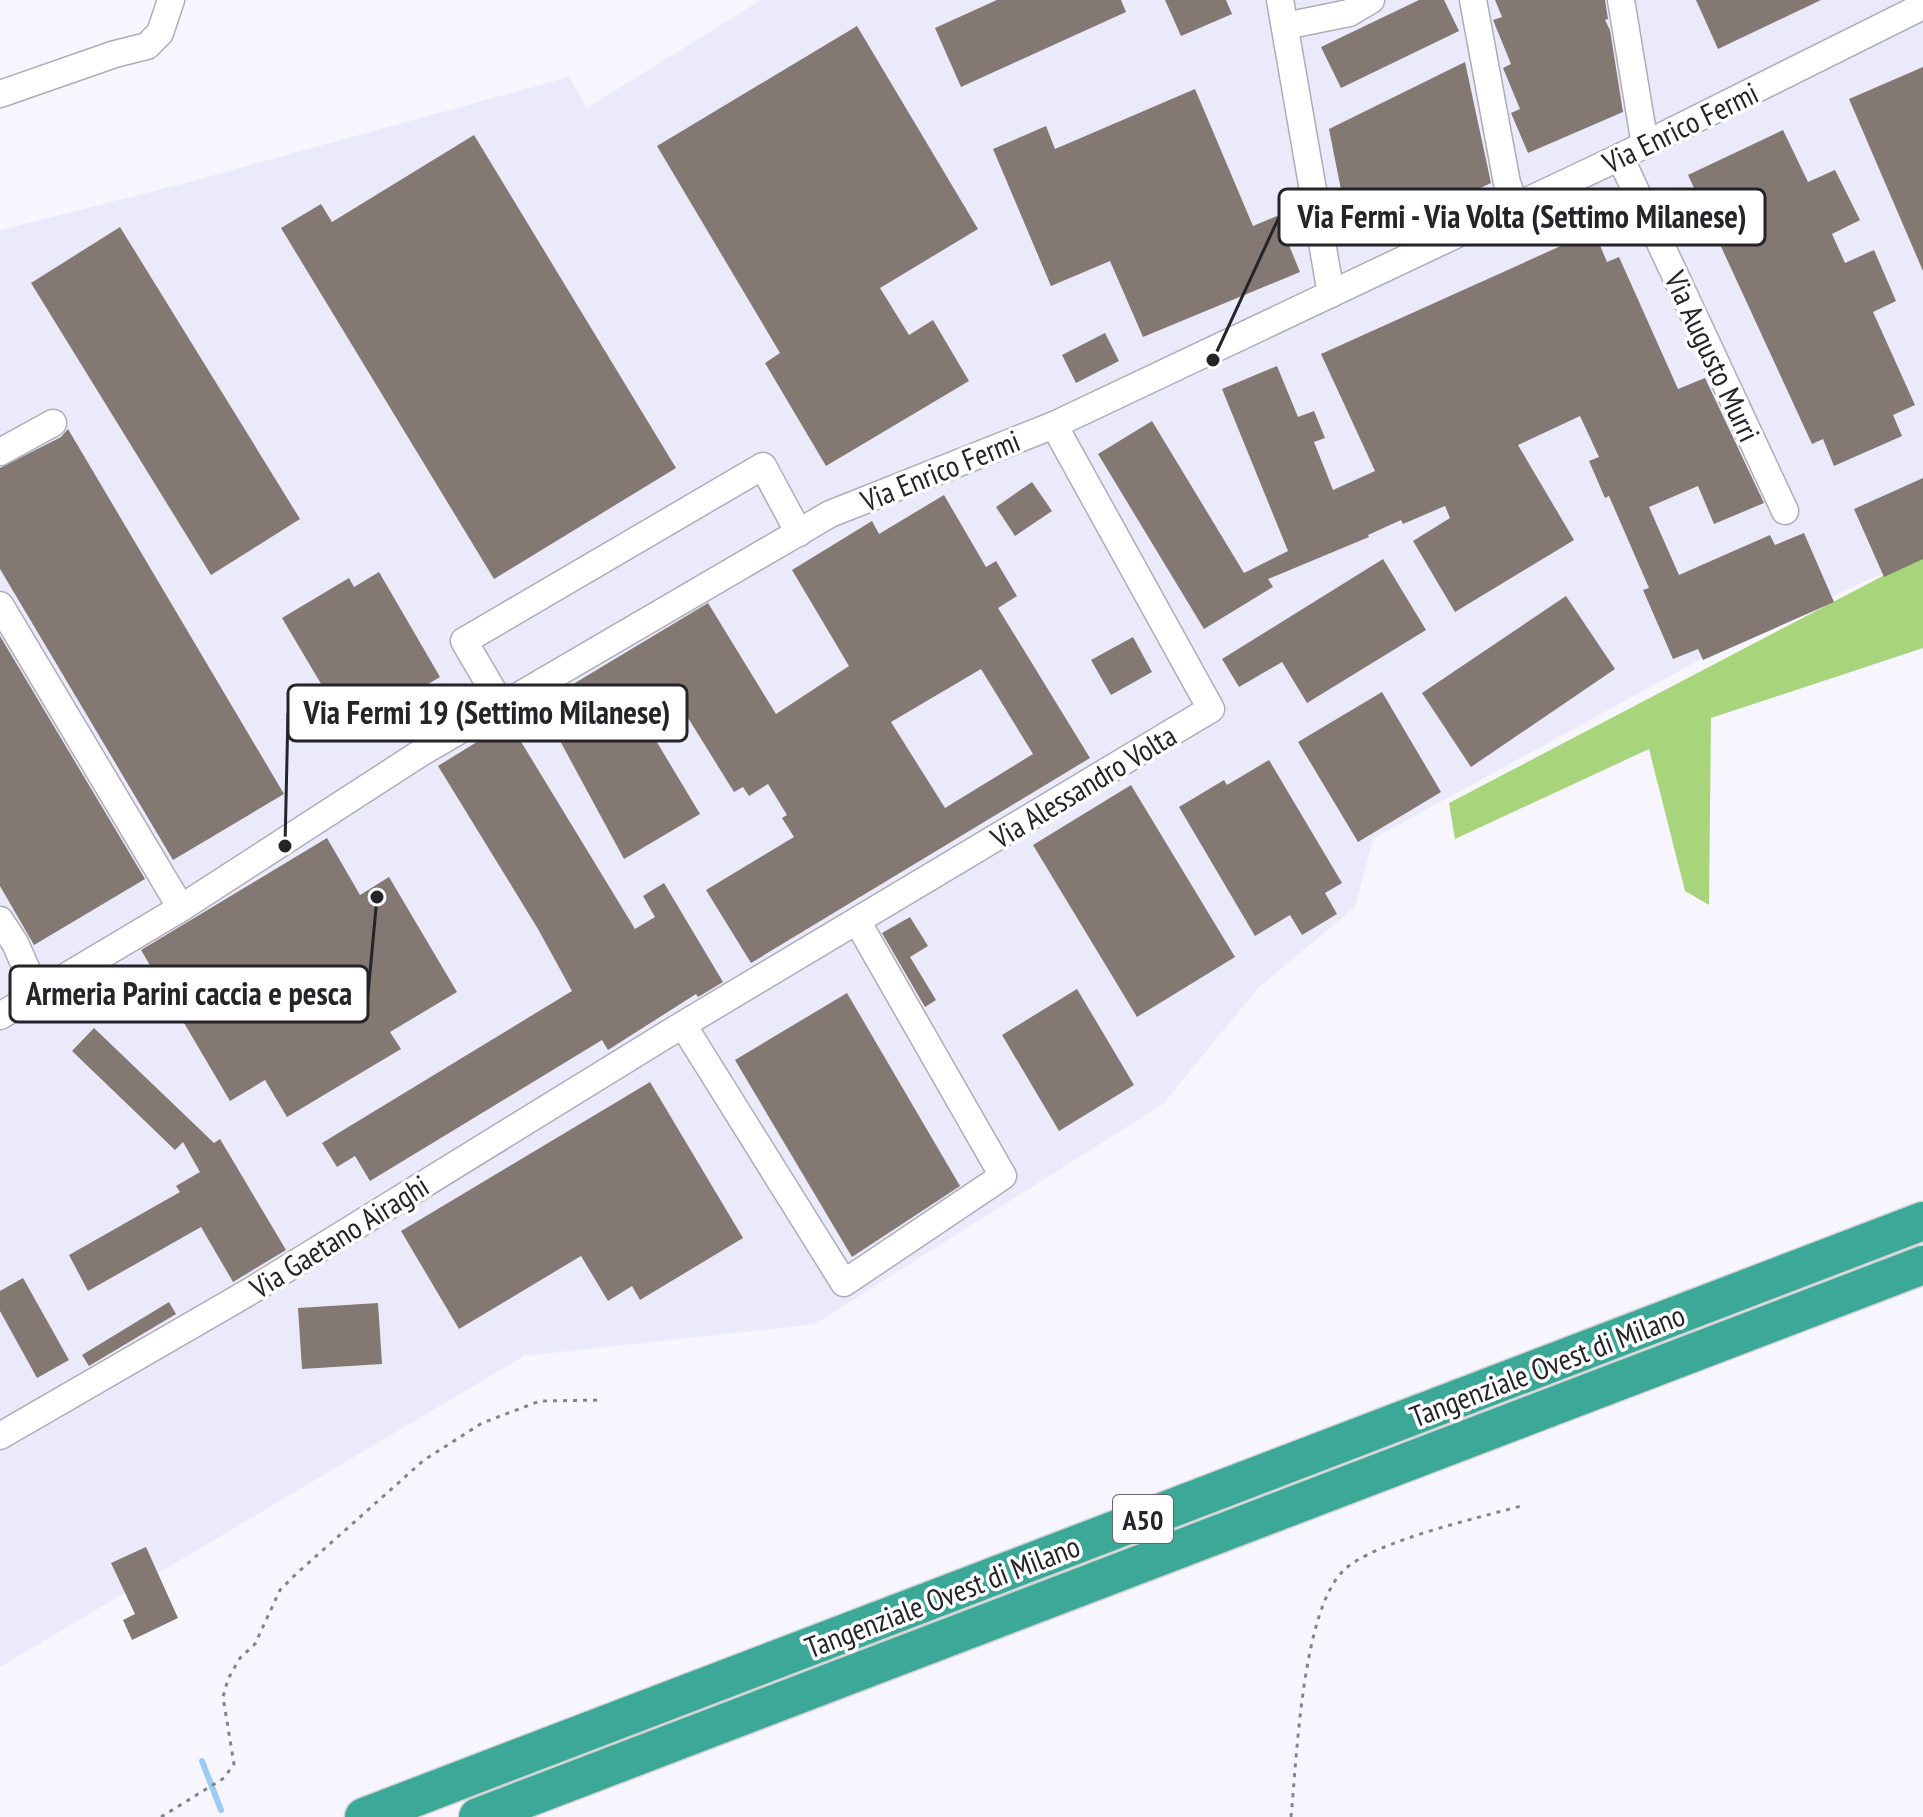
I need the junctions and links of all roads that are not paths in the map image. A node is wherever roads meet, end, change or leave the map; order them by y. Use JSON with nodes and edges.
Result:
{"nodes":[{"id":1,"x":171,"y":0,"type":"edge"},
{"id":2,"x":183,"y":0,"type":"edge"},
{"id":3,"x":1280,"y":0,"type":"edge"},
{"id":4,"x":1473,"y":0,"type":"edge"},
{"id":5,"x":1621,"y":0,"type":"edge"},
{"id":6,"x":1363,"y":2,"type":"edge"},
{"id":7,"x":1923,"y":6,"type":"edge"},
{"id":8,"x":1285,"y":26,"type":"junction"},
{"id":9,"x":8,"y":92,"type":"edge"},
{"id":10,"x":1645,"y":145,"type":"junction"},
{"id":11,"x":1620,"y":157,"type":"junction"},
{"id":12,"x":1516,"y":207,"type":"junction"},
{"id":13,"x":1331,"y":294,"type":"junction"},
{"id":14,"x":53,"y":423,"type":"dead end"},
{"id":15,"x":1054,"y":425,"type":"junction"},
{"id":16,"x":0,"y":452,"type":"edge"},
{"id":17,"x":1785,"y":511,"type":"dead end"},
{"id":18,"x":799,"y":533,"type":"junction"},
{"id":19,"x":0,"y":605,"type":"edge"},
{"id":20,"x":502,"y":706,"type":"junction"},
{"id":21,"x":181,"y":908,"type":"junction"},
{"id":22,"x":0,"y":920,"type":"edge"},
{"id":23,"x":857,"y":921,"type":"junction"},
{"id":24,"x":37,"y":993,"type":"junction"},
{"id":25,"x":0,"y":1016,"type":"edge"},
{"id":26,"x":678,"y":1027,"type":"junction"},
{"id":27,"x":1923,"y":1221,"type":"edge"},
{"id":28,"x":1923,"y":1265,"type":"edge"},
{"id":29,"x":0,"y":1436,"type":"edge"},
{"id":30,"x":364,"y":1817,"type":"edge"},
{"id":31,"x":478,"y":1817,"type":"edge"}],
"edges":[{"from":1,"to":9,"type":"street"},
{"from":2,"to":9,"type":"street"},
{"from":3,"to":8,"type":"street"},
{"from":4,"to":12,"type":"street"},
{"from":5,"to":10,"type":"street"},
{"from":6,"to":8,"type":"street"},
{"from":7,"to":10,"type":"street","name":"Via Enrico Fermi"},
{"from":8,"to":13,"type":"street"},
{"from":10,"to":11,"type":"street","name":"Via Enrico Fermi"},
{"from":11,"to":12,"type":"street","name":"Via Enrico Fermi"},
{"from":11,"to":17,"type":"street","name":"Via Augusto Murri"},
{"from":12,"to":13,"type":"street","name":"Via Enrico Fermi"},
{"from":13,"to":15,"type":"street","name":"Via Enrico Fermi"},
{"from":14,"to":16,"type":"street"},
{"from":15,"to":18,"type":"street","name":"Via Enrico Fermi"},
{"from":15,"to":23,"type":"street","name":"Via Alessandro Volta"},
{"from":18,"to":20,"type":"street","name":"Via Enrico Fermi"},
{"from":18,"to":20,"type":"street"},
{"from":19,"to":21,"type":"street"},
{"from":20,"to":21,"type":"street","name":"Via Enrico Fermi"},
{"from":21,"to":24,"type":"street","name":"Via Enrico Fermi"},
{"from":22,"to":24,"type":"street"},
{"from":23,"to":26,"type":"street","name":"Via Alessandro Volta"},
{"from":23,"to":26,"type":"street"},
{"from":24,"to":25,"type":"street","name":"Via Enrico Fermi"},
{"from":26,"to":29,"type":"street","name":"Via Gaetano Airaghi"},
{"from":27,"to":30,"type":"highway","name":"Tangenziale Ovest di Milano","number":"A50"},
{"from":28,"to":31,"type":"highway","name":"Tangenziale Ovest di Milano","number":"A50"}]}
